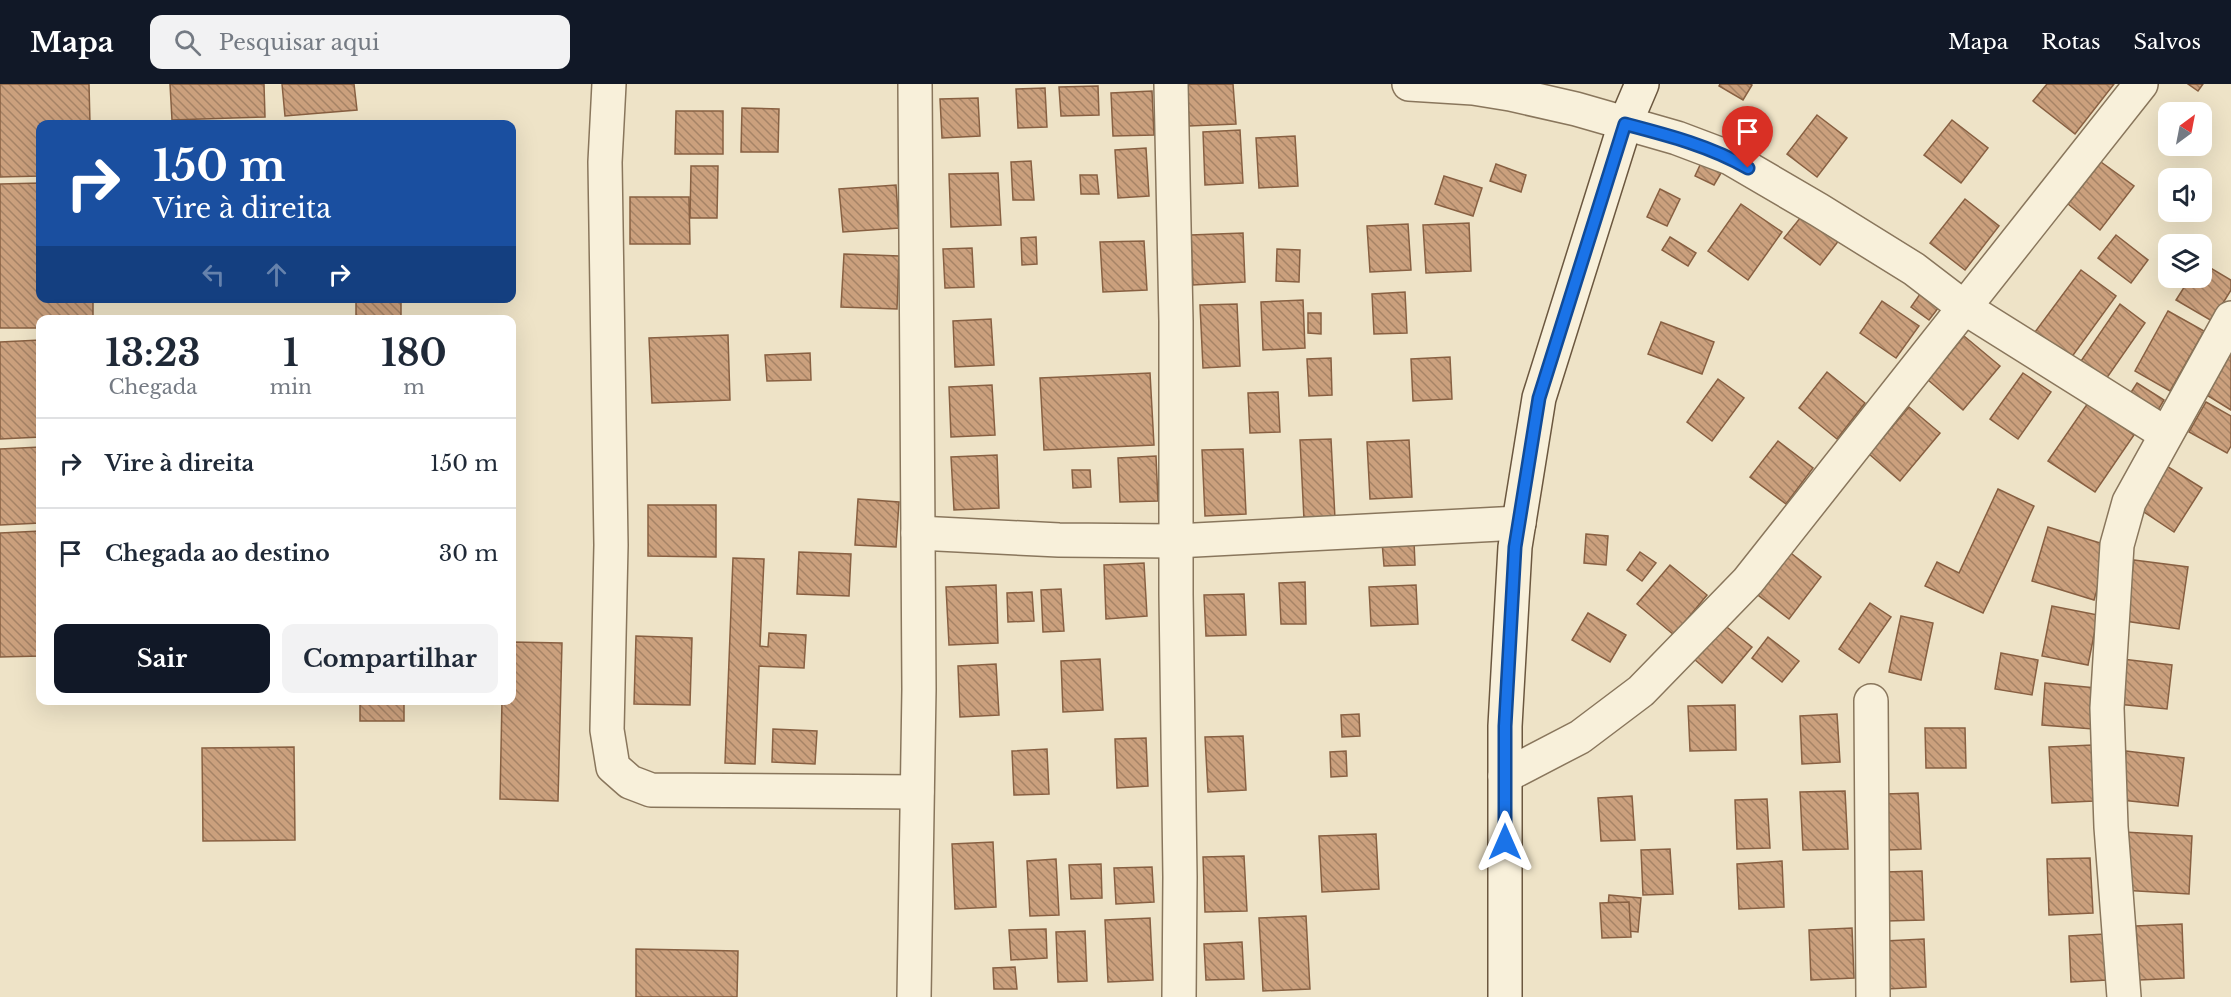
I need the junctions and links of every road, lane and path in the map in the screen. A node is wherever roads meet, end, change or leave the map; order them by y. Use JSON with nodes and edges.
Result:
{"nodes":[{"id":1,"x":609,"y":84,"type":"edge"},
{"id":2,"x":915,"y":84,"type":"edge"},
{"id":3,"x":1171,"y":84,"type":"edge"},
{"id":4,"x":1409,"y":84,"type":"edge"},
{"id":5,"x":1642,"y":84,"type":"edge"},
{"id":6,"x":2141,"y":84,"type":"edge"},
{"id":7,"x":1511,"y":89,"type":"edge"},
{"id":8,"x":1625,"y":124,"type":"junction"},
{"id":9,"x":1965,"y":308,"type":"junction"},
{"id":10,"x":2231,"y":318,"type":"edge"},
{"id":11,"x":2166,"y":434,"type":"junction"},
{"id":12,"x":1519,"y":522,"type":"junction"},
{"id":13,"x":918,"y":533,"type":"junction"},
{"id":14,"x":1176,"y":541,"type":"junction"},
{"id":15,"x":1871,"y":701,"type":"dead end"},
{"id":16,"x":1505,"y":776,"type":"junction"},
{"id":17,"x":917,"y":792,"type":"junction"},
{"id":18,"x":914,"y":997,"type":"edge"},
{"id":19,"x":1179,"y":997,"type":"edge"},
{"id":20,"x":1505,"y":997,"type":"edge"},
{"id":21,"x":1873,"y":997,"type":"edge"},
{"id":22,"x":2124,"y":997,"type":"edge"}],
"edges":[{"from":1,"to":17,"type":"street"},
{"from":2,"to":13,"type":"street"},
{"from":3,"to":14,"type":"street"},
{"from":4,"to":7,"type":"street"},
{"from":5,"to":8,"type":"street"},
{"from":6,"to":9,"type":"street"},
{"from":7,"to":8,"type":"street"},
{"from":8,"to":9,"type":"street"},
{"from":8,"to":12,"type":"street"},
{"from":9,"to":11,"type":"street"},
{"from":9,"to":16,"type":"street"},
{"from":10,"to":11,"type":"street"},
{"from":11,"to":22,"type":"street"},
{"from":12,"to":14,"type":"street"},
{"from":12,"to":16,"type":"street"},
{"from":13,"to":14,"type":"street"},
{"from":13,"to":17,"type":"street"},
{"from":14,"to":19,"type":"street"},
{"from":15,"to":21,"type":"street"},
{"from":16,"to":20,"type":"street"},
{"from":17,"to":18,"type":"street"}]}
